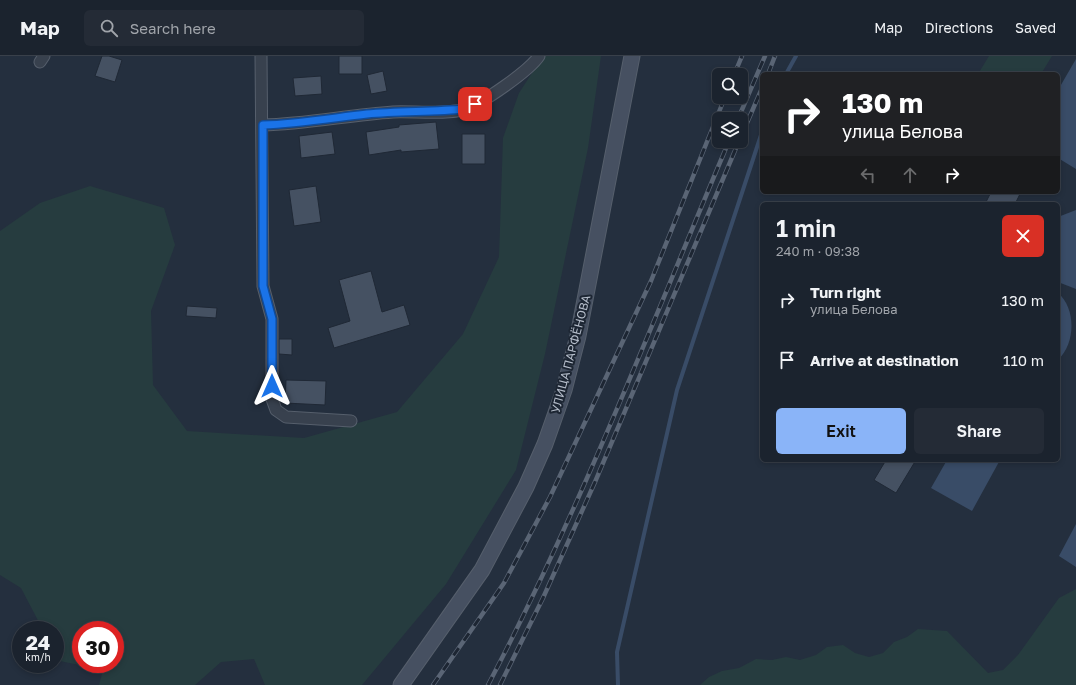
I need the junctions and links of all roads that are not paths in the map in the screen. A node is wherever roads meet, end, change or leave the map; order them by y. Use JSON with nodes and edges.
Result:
{"nodes":[{"id":1,"x":261,"y":56,"type":"edge"},
{"id":2,"x":539,"y":56,"type":"edge"},
{"id":3,"x":632,"y":56,"type":"edge"},
{"id":4,"x":263,"y":125,"type":"junction"},
{"id":5,"x":350,"y":420,"type":"dead end"},
{"id":6,"x":401,"y":685,"type":"edge"}],
"edges":[{"from":1,"to":4,"type":"street"},
{"from":2,"to":4,"type":"street"},
{"from":3,"to":6,"type":"main road","name":"УЛИЦА ПАРФЁНОВА"},
{"from":4,"to":5,"type":"street"}]}
